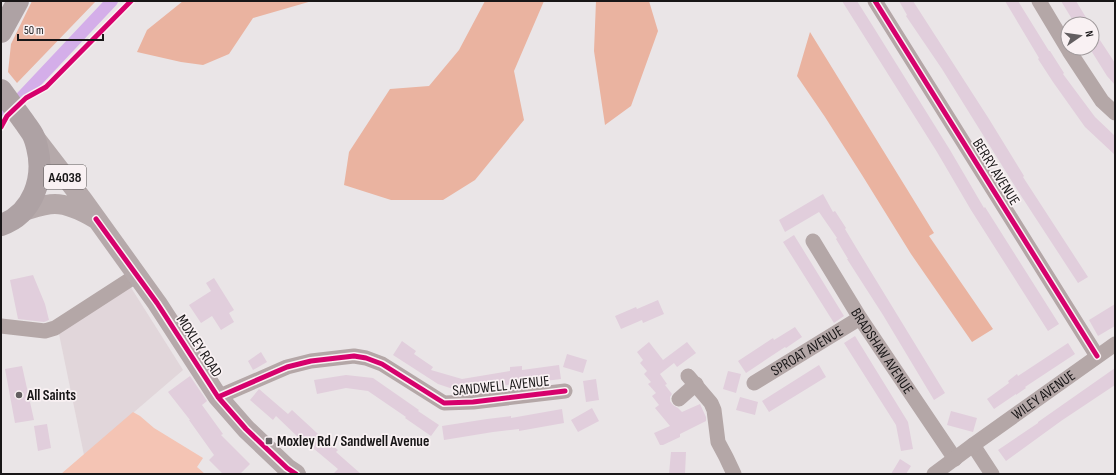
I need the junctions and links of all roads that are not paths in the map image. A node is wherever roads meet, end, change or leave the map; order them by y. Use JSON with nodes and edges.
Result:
{"nodes":[{"id":1,"x":18,"y":1,"type":"edge"},
{"id":2,"x":875,"y":1,"type":"edge"},
{"id":3,"x":1039,"y":1,"type":"edge"},
{"id":4,"x":1,"y":32,"type":"edge"},
{"id":5,"x":4,"y":94,"type":"edge"},
{"id":6,"x":1115,"y":113,"type":"edge"},
{"id":7,"x":28,"y":128,"type":"junction"},
{"id":8,"x":24,"y":211,"type":"junction"},
{"id":9,"x":96,"y":219,"type":"junction"},
{"id":10,"x":2,"y":226,"type":"edge"},
{"id":11,"x":813,"y":241,"type":"dead end"},
{"id":12,"x":137,"y":275,"type":"junction"},
{"id":13,"x":860,"y":318,"type":"junction"},
{"id":14,"x":1,"y":326,"type":"edge"},
{"id":15,"x":1115,"y":344,"type":"edge"},
{"id":16,"x":1097,"y":356,"type":"junction"},
{"id":17,"x":754,"y":383,"type":"dead end"},
{"id":18,"x":565,"y":391,"type":"dead end"},
{"id":19,"x":218,"y":397,"type":"junction"},
{"id":20,"x":679,"y":399,"type":"dead end"},
{"id":21,"x":973,"y":445,"type":"junction"},
{"id":22,"x":955,"y":459,"type":"junction"},
{"id":23,"x":288,"y":472,"type":"edge"},
{"id":24,"x":734,"y":474,"type":"edge"},
{"id":25,"x":934,"y":474,"type":"edge"},
{"id":26,"x":992,"y":474,"type":"edge"}],
"edges":[{"from":1,"to":4,"type":"highway"},
{"from":2,"to":16,"type":"street","name":"BERRY AVENUE"},
{"from":3,"to":6,"type":"street"},
{"from":5,"to":7,"type":"highway"},
{"from":7,"to":8,"type":"highway"},
{"from":7,"to":9,"type":"main road","name":"MOXLEY ROAD","number":"A4038"},
{"from":8,"to":9,"type":"main road","name":"MOXLEY ROAD","number":"A4038"},
{"from":8,"to":10,"type":"highway"},
{"from":9,"to":12,"type":"main road","name":"MOXLEY ROAD","number":"A4038"},
{"from":11,"to":13,"type":"street","name":"BRADSHAW AVENUE"},
{"from":12,"to":14,"type":"street"},
{"from":12,"to":19,"type":"main road","name":"MOXLEY ROAD","number":"A4038"},
{"from":13,"to":17,"type":"street","name":"SPROAT AVENUE"},
{"from":13,"to":22,"type":"street","name":"BRADSHAW AVENUE"},
{"from":15,"to":16,"type":"street","name":"WILEY AVENUE"},
{"from":16,"to":21,"type":"street","name":"WILEY AVENUE"},
{"from":18,"to":19,"type":"street","name":"SANDWELL AVENUE"},
{"from":19,"to":23,"type":"main road","name":"MOXLEY ROAD","number":"A4038"},
{"from":20,"to":24,"type":"street"},
{"from":21,"to":22,"type":"street","name":"WILEY AVENUE"},
{"from":21,"to":26,"type":"street"},
{"from":22,"to":25,"type":"street","name":"WILEY AVENUE"}]}
